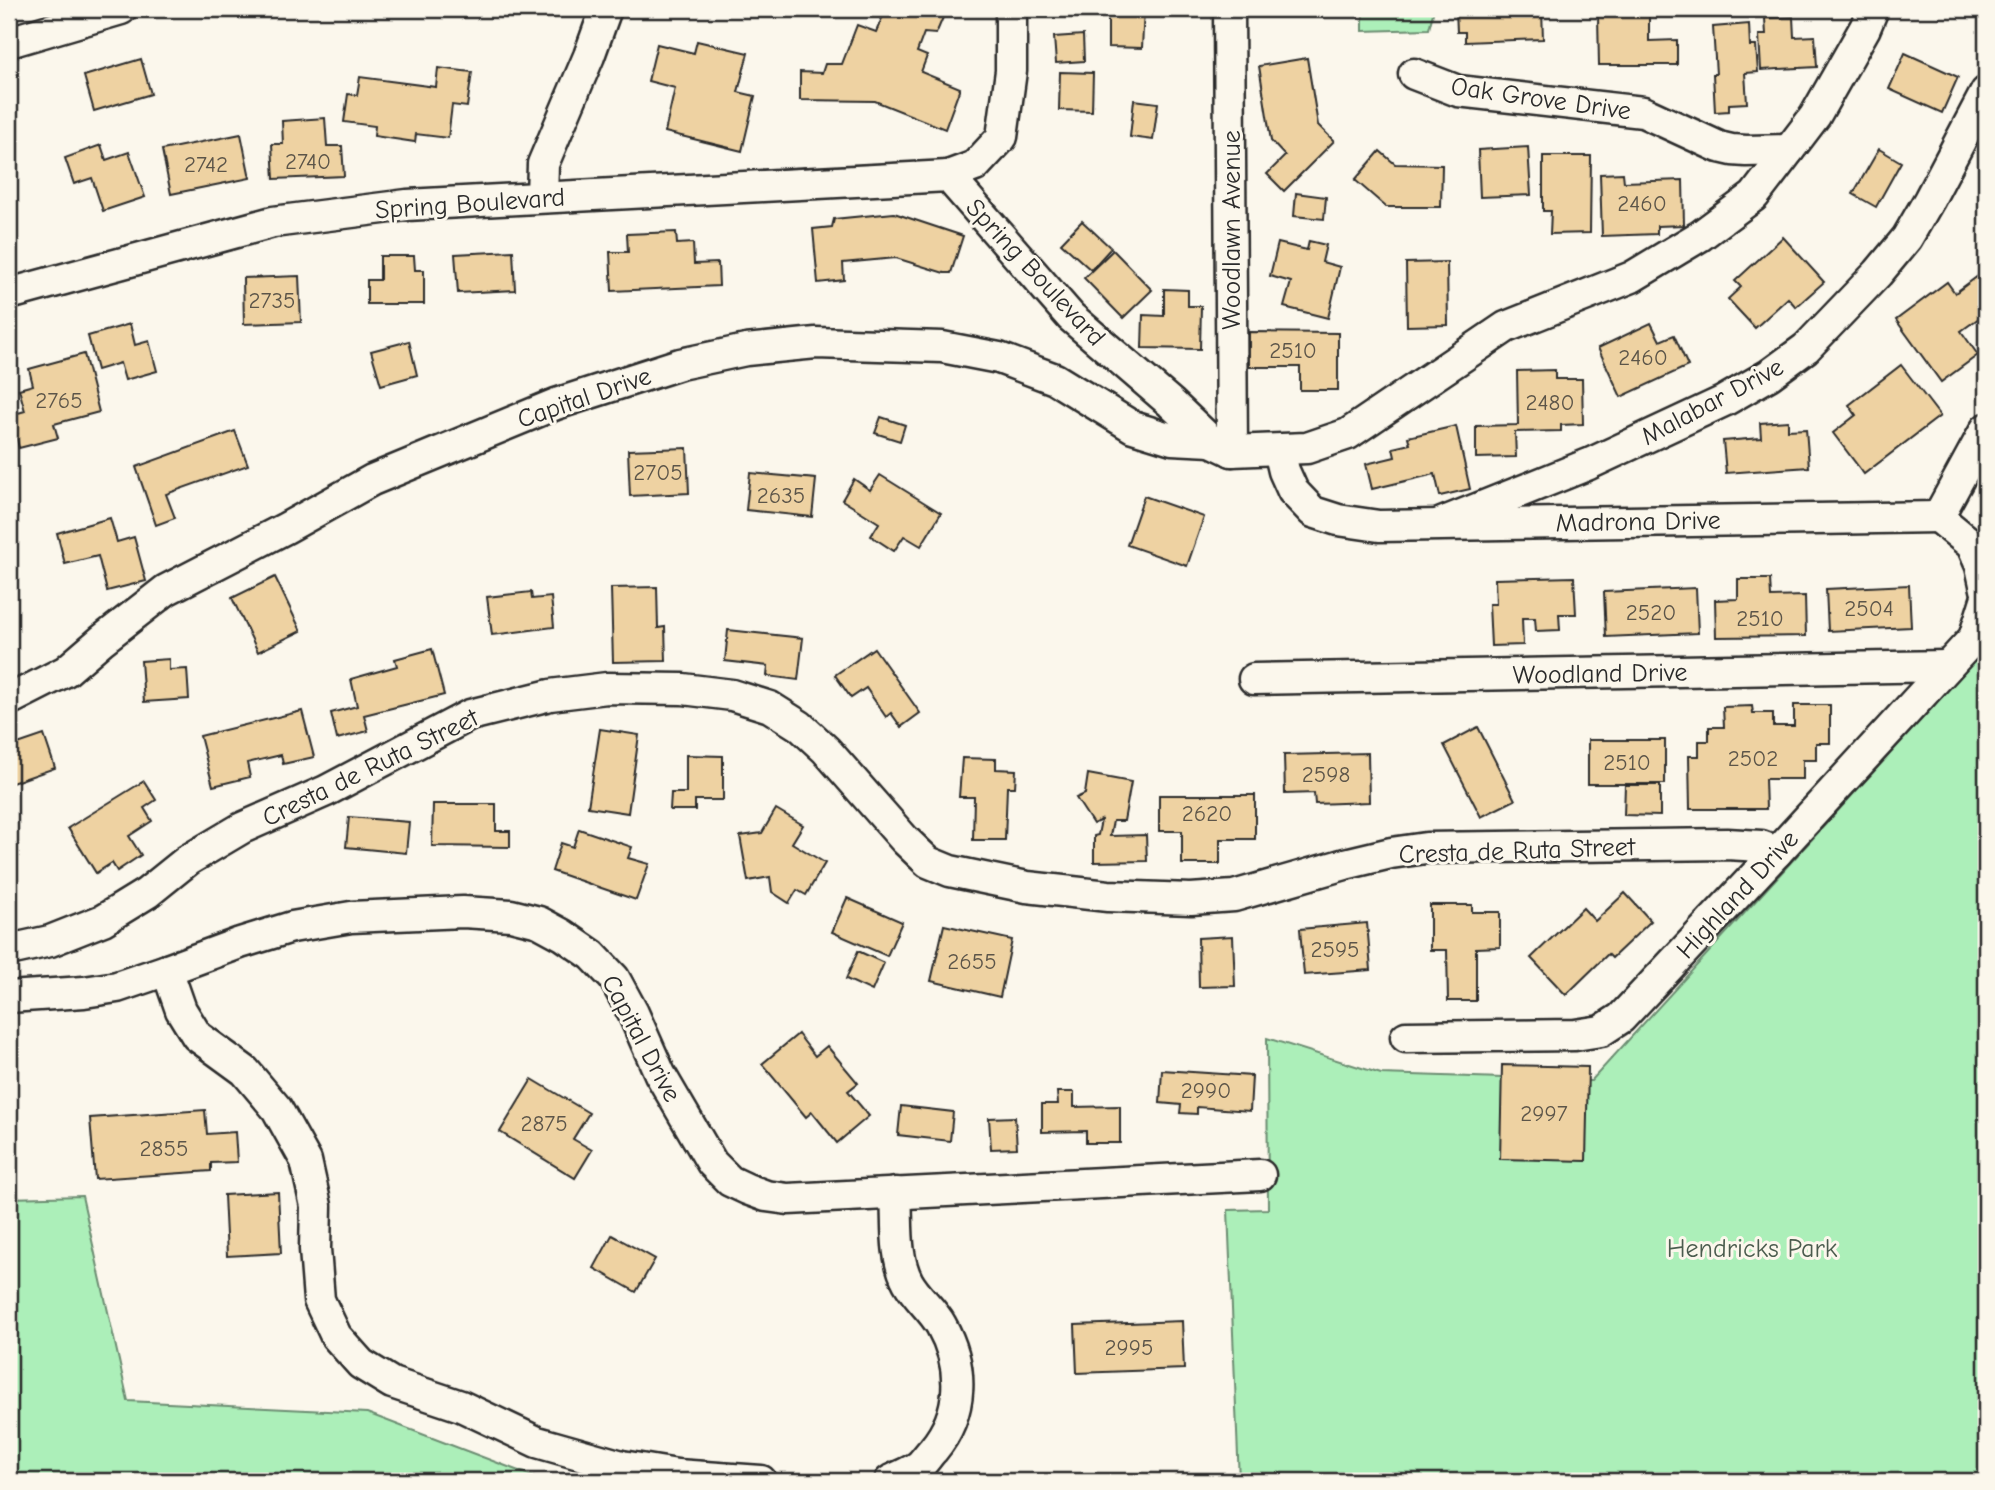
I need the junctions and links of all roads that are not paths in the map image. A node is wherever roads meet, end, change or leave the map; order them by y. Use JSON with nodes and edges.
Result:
{"nodes":[{"id":1,"x":121,"y":9,"type":"edge"},
{"id":2,"x":606,"y":9,"type":"edge"},
{"id":3,"x":1011,"y":9,"type":"edge"},
{"id":4,"x":1229,"y":9,"type":"edge"},
{"id":5,"x":1873,"y":9,"type":"edge"},
{"id":6,"x":9,"y":42,"type":"edge"},
{"id":7,"x":1414,"y":74,"type":"dead end"},
{"id":8,"x":1986,"y":92,"type":"edge"},
{"id":9,"x":1789,"y":150,"type":"junction"},
{"id":10,"x":948,"y":176,"type":"junction"},
{"id":11,"x":542,"y":197,"type":"junction"},
{"id":12,"x":9,"y":295,"type":"edge"},
{"id":13,"x":1986,"y":429,"type":"edge"},
{"id":14,"x":1222,"y":446,"type":"junction"},
{"id":15,"x":1279,"y":450,"type":"junction"},
{"id":16,"x":1938,"y":517,"type":"junction"},
{"id":17,"x":1442,"y":523,"type":"junction"},
{"id":18,"x":1986,"y":589,"type":"edge"},
{"id":19,"x":1986,"y":600,"type":"edge"},
{"id":20,"x":1947,"y":666,"type":"junction"},
{"id":21,"x":1254,"y":679,"type":"dead end"},
{"id":22,"x":9,"y":700,"type":"edge"},
{"id":23,"x":1777,"y":852,"type":"junction"},
{"id":24,"x":9,"y":950,"type":"edge"},
{"id":25,"x":167,"y":970,"type":"junction"},
{"id":26,"x":9,"y":997,"type":"edge"},
{"id":27,"x":1406,"y":1037,"type":"dead end"},
{"id":28,"x":1260,"y":1175,"type":"dead end"},
{"id":29,"x":897,"y":1193,"type":"junction"},
{"id":30,"x":761,"y":1481,"type":"edge"},
{"id":31,"x":890,"y":1481,"type":"edge"}],
"edges":[{"from":1,"to":6,"type":"street"},
{"from":2,"to":11,"type":"street"},
{"from":3,"to":10,"type":"street"},
{"from":4,"to":14,"type":"street","name":"Woodlawn Avenue"},
{"from":5,"to":9,"type":"street"},
{"from":7,"to":9,"type":"street","name":"Oak Grove Drive"},
{"from":8,"to":17,"type":"street","name":"Malabar Drive"},
{"from":9,"to":15,"type":"street"},
{"from":10,"to":11,"type":"street","name":"Spring Boulevard"},
{"from":10,"to":14,"type":"street","name":"Spring Boulevard"},
{"from":11,"to":12,"type":"street","name":"Spring Boulevard"},
{"from":13,"to":16,"type":"street"},
{"from":14,"to":15,"type":"street"},
{"from":14,"to":22,"type":"street","name":"Capital Drive"},
{"from":15,"to":17,"type":"street","name":"Madrona Drive"},
{"from":16,"to":17,"type":"street","name":"Madrona Drive"},
{"from":16,"to":18,"type":"street"},
{"from":19,"to":20,"type":"street","name":"Highland Drive"},
{"from":20,"to":21,"type":"street","name":"Woodland Drive"},
{"from":20,"to":23,"type":"street","name":"Highland Drive"},
{"from":23,"to":24,"type":"street","name":"Cresta de Ruta Street"},
{"from":23,"to":27,"type":"street","name":"Highland Drive"},
{"from":25,"to":26,"type":"street","name":"Capital Drive"},
{"from":25,"to":29,"type":"street","name":"Capital Drive"},
{"from":25,"to":30,"type":"street"},
{"from":28,"to":29,"type":"street","name":"Capital Drive"},
{"from":29,"to":31,"type":"street"}]}
